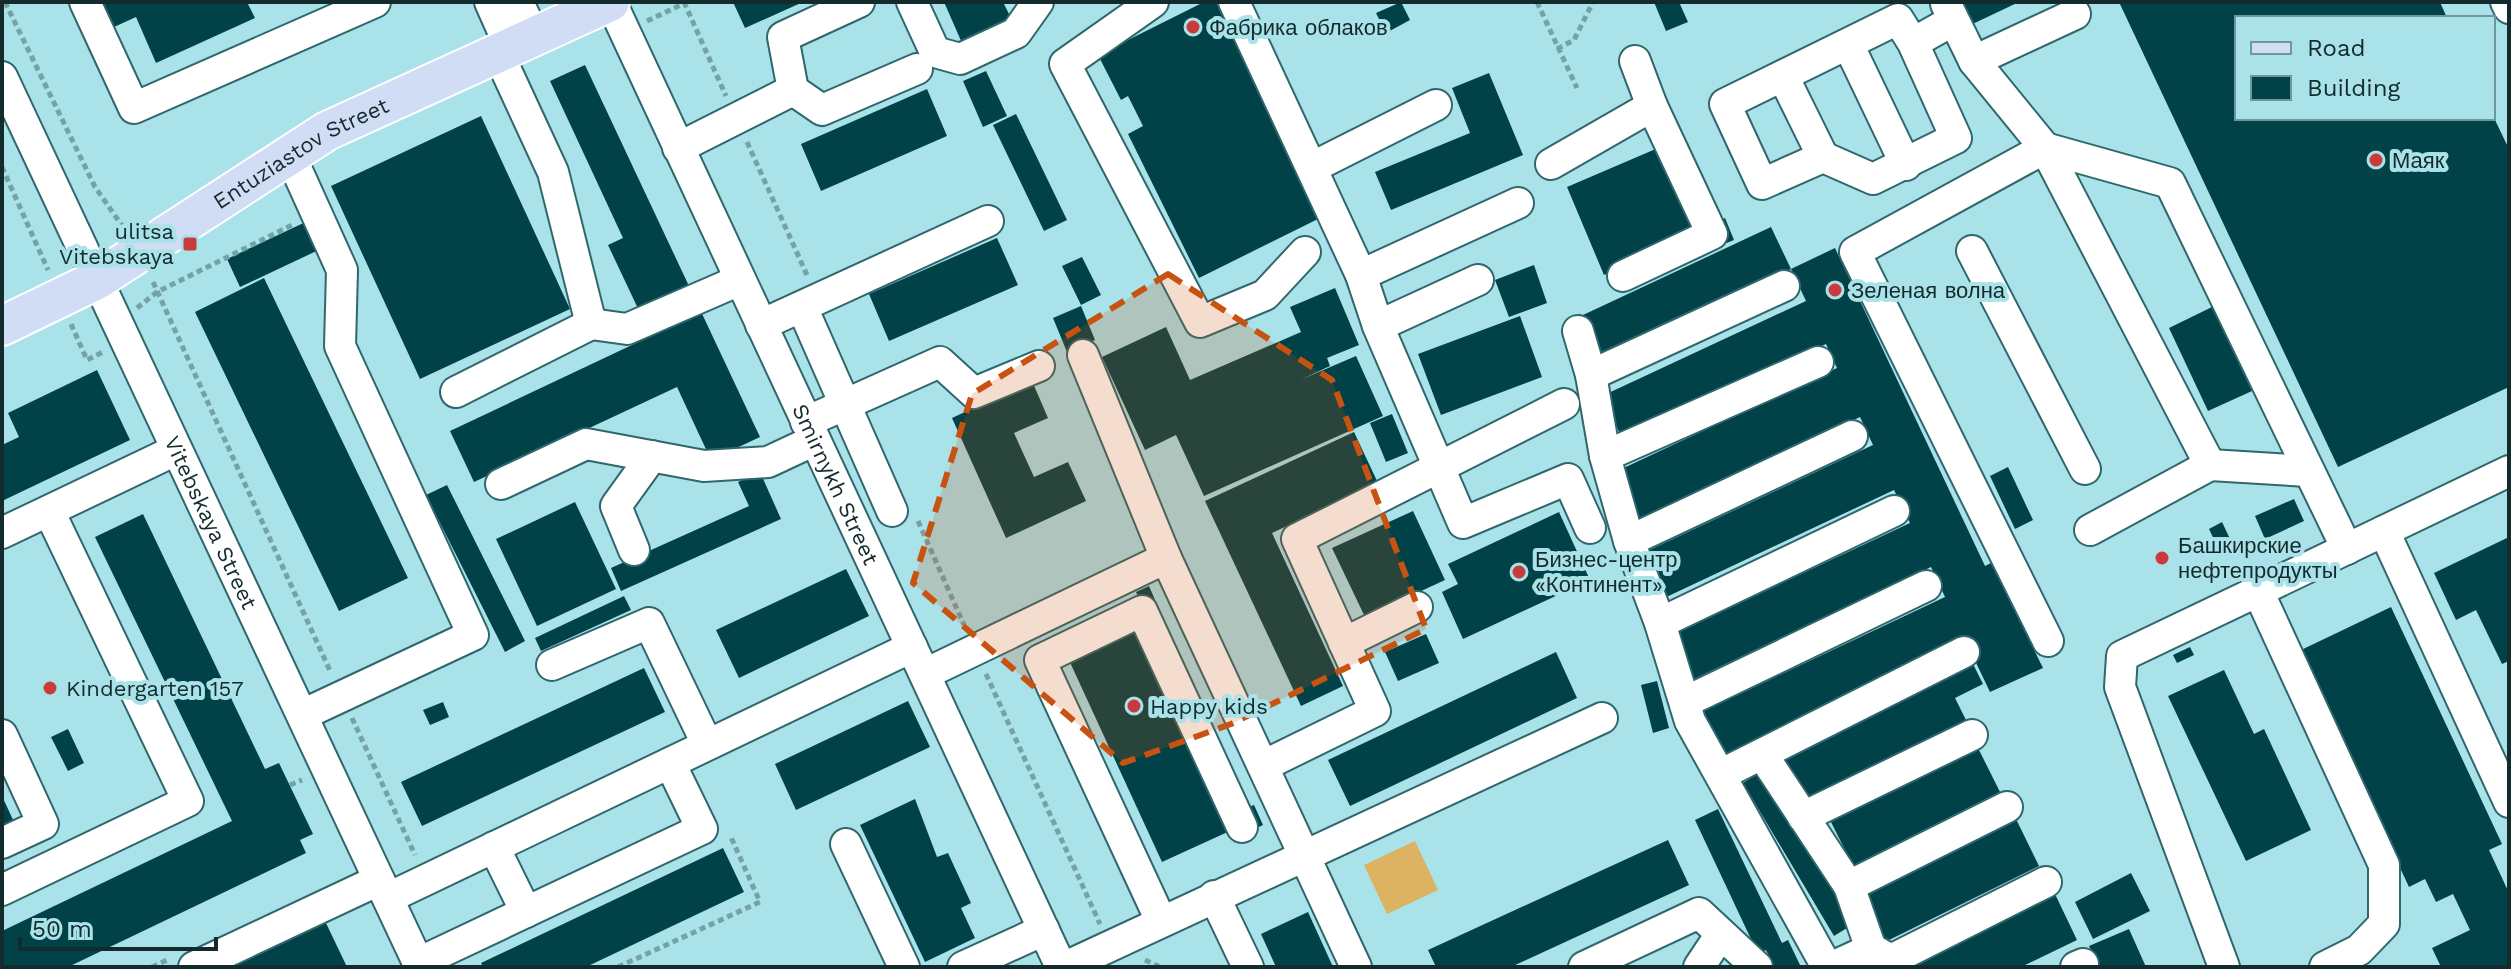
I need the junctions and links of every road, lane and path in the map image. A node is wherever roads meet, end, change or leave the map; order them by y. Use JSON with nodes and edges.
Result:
{"nodes":[{"id":1,"x":5,"y":2,"type":"edge"},
{"id":2,"x":85,"y":2,"type":"edge"},
{"id":3,"x":375,"y":2,"type":"edge"},
{"id":4,"x":490,"y":2,"type":"edge"},
{"id":5,"x":518,"y":2,"type":"edge"},
{"id":6,"x":685,"y":2,"type":"edge"},
{"id":7,"x":859,"y":2,"type":"edge"},
{"id":8,"x":912,"y":2,"type":"edge"},
{"id":9,"x":1038,"y":2,"type":"edge"},
{"id":10,"x":1153,"y":2,"type":"edge"},
{"id":11,"x":1234,"y":2,"type":"edge"},
{"id":12,"x":1537,"y":2,"type":"edge"},
{"id":13,"x":1593,"y":2,"type":"edge"},
{"id":14,"x":2506,"y":2,"type":"edge"},
{"id":15,"x":2509,"y":8,"type":"edge"},
{"id":16,"x":1949,"y":11,"type":"edge"},
{"id":17,"x":615,"y":12,"type":"edge"},
{"id":18,"x":2075,"y":14,"type":"dead end"},
{"id":19,"x":1913,"y":43,"type":"junction"},
{"id":20,"x":1848,"y":44,"type":"junction"},
{"id":21,"x":514,"y":45,"type":"junction"},
{"id":22,"x":1557,"y":49,"type":"junction"},
{"id":23,"x":1635,"y":61,"type":"dead end"},
{"id":24,"x":1974,"y":61,"type":"junction"},
{"id":25,"x":917,"y":69,"type":"dead end"},
{"id":26,"x":1783,"y":76,"type":"junction"},
{"id":27,"x":2,"y":77,"type":"edge"},
{"id":28,"x":1577,"y":88,"type":"dead end"},
{"id":29,"x":793,"y":90,"type":"junction"},
{"id":30,"x":1436,"y":105,"type":"dead end"},
{"id":31,"x":1652,"y":106,"type":"junction"},
{"id":32,"x":678,"y":148,"type":"junction"},
{"id":33,"x":2045,"y":148,"type":"junction"},
{"id":34,"x":290,"y":155,"type":"junction"},
{"id":35,"x":1823,"y":157,"type":"junction"},
{"id":36,"x":1551,"y":164,"type":"dead end"},
{"id":37,"x":1906,"y":165,"type":"junction"},
{"id":38,"x":2,"y":167,"type":"edge"},
{"id":39,"x":1313,"y":167,"type":"junction"},
{"id":40,"x":306,"y":191,"type":"junction"},
{"id":41,"x":1518,"y":203,"type":"dead end"},
{"id":42,"x":988,"y":221,"type":"dead end"},
{"id":43,"x":1972,"y":251,"type":"dead end"},
{"id":44,"x":140,"y":252,"type":"junction"},
{"id":45,"x":1305,"y":252,"type":"dead end"},
{"id":46,"x":1361,"y":275,"type":"junction"},
{"id":47,"x":1623,"y":276,"type":"dead end"},
{"id":48,"x":97,"y":280,"type":"junction"},
{"id":49,"x":740,"y":280,"type":"junction"},
{"id":50,"x":1478,"y":280,"type":"dead end"},
{"id":51,"x":1784,"y":286,"type":"dead end"},
{"id":52,"x":157,"y":292,"type":"junction"},
{"id":53,"x":60,"y":298,"type":"junction"},
{"id":54,"x":802,"y":307,"type":"junction"},
{"id":55,"x":118,"y":324,"type":"junction"},
{"id":56,"x":591,"y":324,"type":"junction"},
{"id":57,"x":761,"y":325,"type":"junction"},
{"id":58,"x":2,"y":326,"type":"edge"},
{"id":59,"x":1378,"y":326,"type":"junction"},
{"id":60,"x":1578,"y":331,"type":"dead end"},
{"id":61,"x":83,"y":350,"type":"dead end"},
{"id":62,"x":1083,"y":355,"type":"dead end"},
{"id":63,"x":1818,"y":362,"type":"dead end"},
{"id":64,"x":1039,"y":366,"type":"dead end"},
{"id":65,"x":1591,"y":375,"type":"junction"},
{"id":66,"x":456,"y":392,"type":"dead end"},
{"id":67,"x":845,"y":404,"type":"junction"},
{"id":68,"x":1564,"y":404,"type":"dead end"},
{"id":69,"x":810,"y":431,"type":"junction"},
{"id":70,"x":1852,"y":436,"type":"dead end"},
{"id":71,"x":176,"y":450,"type":"junction"},
{"id":72,"x":652,"y":456,"type":"junction"},
{"id":73,"x":1605,"y":456,"type":"junction"},
{"id":74,"x":2210,"y":465,"type":"junction"},
{"id":75,"x":1437,"y":469,"type":"junction"},
{"id":76,"x":2085,"y":469,"type":"dead end"},
{"id":77,"x":2308,"y":471,"type":"junction"},
{"id":78,"x":2509,"y":471,"type":"edge"},
{"id":79,"x":501,"y":484,"type":"dead end"},
{"id":80,"x":49,"y":511,"type":"junction"},
{"id":81,"x":892,"y":511,"type":"dead end"},
{"id":82,"x":1894,"y":511,"type":"dead end"},
{"id":83,"x":1590,"y":528,"type":"dead end"},
{"id":84,"x":2090,"y":530,"type":"dead end"},
{"id":85,"x":2384,"y":531,"type":"junction"},
{"id":86,"x":2,"y":533,"type":"edge"},
{"id":87,"x":1629,"y":541,"type":"junction"},
{"id":88,"x":2347,"y":549,"type":"junction"},
{"id":89,"x":634,"y":550,"type":"dead end"},
{"id":90,"x":1166,"y":558,"type":"junction"},
{"id":91,"x":1926,"y":586,"type":"dead end"},
{"id":92,"x":2258,"y":591,"type":"junction"},
{"id":93,"x":1417,"y":607,"type":"dead end"},
{"id":94,"x":1660,"y":623,"type":"junction"},
{"id":95,"x":2048,"y":641,"type":"dead end"},
{"id":96,"x":1344,"y":643,"type":"junction"},
{"id":97,"x":912,"y":647,"type":"junction"},
{"id":98,"x":1964,"y":652,"type":"dead end"},
{"id":99,"x":552,"y":665,"type":"dead end"},
{"id":100,"x":925,"y":674,"type":"junction"},
{"id":101,"x":342,"y":696,"type":"junction"},
{"id":102,"x":1685,"y":702,"type":"junction"},
{"id":103,"x":302,"y":715,"type":"junction"},
{"id":104,"x":1602,"y":718,"type":"dead end"},
{"id":105,"x":2,"y":735,"type":"edge"},
{"id":106,"x":1972,"y":735,"type":"dead end"},
{"id":107,"x":707,"y":744,"type":"junction"},
{"id":108,"x":1762,"y":754,"type":"junction"},
{"id":109,"x":670,"y":763,"type":"junction"},
{"id":110,"x":1263,"y":766,"type":"junction"},
{"id":111,"x":1722,"y":774,"type":"junction"},
{"id":112,"x":307,"y":778,"type":"dead end"},
{"id":113,"x":290,"y":785,"type":"dead end"},
{"id":114,"x":2509,"y":802,"type":"edge"},
{"id":115,"x":2007,"y":807,"type":"dead end"},
{"id":116,"x":1803,"y":817,"type":"junction"},
{"id":117,"x":1242,"y":827,"type":"dead end"},
{"id":118,"x":702,"y":829,"type":"junction"},
{"id":119,"x":2,"y":843,"type":"edge"},
{"id":120,"x":846,"y":844,"type":"dead end"},
{"id":121,"x":494,"y":847,"type":"junction"},
{"id":122,"x":1303,"y":855,"type":"junction"},
{"id":123,"x":426,"y":880,"type":"junction"},
{"id":124,"x":2046,"y":882,"type":"dead end"},
{"id":125,"x":1849,"y":886,"type":"junction"},
{"id":126,"x":383,"y":889,"type":"junction"},
{"id":127,"x":2,"y":890,"type":"edge"},
{"id":128,"x":1214,"y":896,"type":"junction"},
{"id":129,"x":526,"y":912,"type":"junction"},
{"id":130,"x":1161,"y":921,"type":"junction"},
{"id":131,"x":1044,"y":930,"type":"junction"},
{"id":132,"x":1721,"y":934,"type":"junction"},
{"id":133,"x":1885,"y":959,"type":"edge"},
{"id":134,"x":419,"y":965,"type":"edge"},
{"id":135,"x":194,"y":967,"type":"edge"},
{"id":136,"x":618,"y":967,"type":"edge"},
{"id":137,"x":904,"y":967,"type":"edge"},
{"id":138,"x":963,"y":967,"type":"edge"},
{"id":139,"x":1063,"y":967,"type":"edge"},
{"id":140,"x":1248,"y":967,"type":"edge"},
{"id":141,"x":1356,"y":967,"type":"edge"},
{"id":142,"x":1584,"y":967,"type":"edge"},
{"id":143,"x":1699,"y":967,"type":"edge"},
{"id":144,"x":1757,"y":967,"type":"edge"},
{"id":145,"x":1830,"y":967,"type":"edge"},
{"id":146,"x":2224,"y":967,"type":"edge"},
{"id":147,"x":2325,"y":967,"type":"edge"}],
"edges":[{"from":1,"to":44,"type":"path"},
{"from":2,"to":3,"type":"street"},
{"from":4,"to":21,"type":"street"},
{"from":5,"to":21,"type":"street"},
{"from":6,"to":17,"type":"path"},
{"from":7,"to":29,"type":"street"},
{"from":8,"to":9,"type":"street"},
{"from":10,"to":45,"type":"street"},
{"from":11,"to":39,"type":"street"},
{"from":12,"to":22,"type":"path"},
{"from":13,"to":22,"type":"path"},
{"from":14,"to":15,"type":"street"},
{"from":16,"to":19,"type":"street"},
{"from":16,"to":24,"type":"street"},
{"from":17,"to":21,"type":"main road","name":"Entuziastov Street"},
{"from":17,"to":32,"type":"street","name":"Smirnykh Street"},
{"from":18,"to":24,"type":"street"},
{"from":19,"to":20,"type":"street"},
{"from":19,"to":37,"type":"street"},
{"from":20,"to":26,"type":"street"},
{"from":20,"to":37,"type":"street"},
{"from":21,"to":34,"type":"main road","name":"Entuziastov Street"},
{"from":21,"to":56,"type":"street"},
{"from":22,"to":28,"type":"path"},
{"from":23,"to":31,"type":"street"},
{"from":24,"to":33,"type":"street"},
{"from":25,"to":29,"type":"street"},
{"from":26,"to":35,"type":"street"},
{"from":26,"to":35,"type":"street"},
{"from":27,"to":48,"type":"street","name":"Vitebskaya Street"},
{"from":29,"to":32,"type":"street"},
{"from":30,"to":39,"type":"street"},
{"from":31,"to":36,"type":"street"},
{"from":31,"to":47,"type":"street"},
{"from":32,"to":49,"type":"street","name":"Smirnykh Street"},
{"from":33,"to":74,"type":"street"},
{"from":33,"to":77,"type":"street"},
{"from":33,"to":95,"type":"street"},
{"from":34,"to":40,"type":"street"},
{"from":34,"to":44,"type":"main road","name":"Entuziastov Street"},
{"from":35,"to":37,"type":"street"},
{"from":38,"to":53,"type":"path"},
{"from":39,"to":46,"type":"street"},
{"from":40,"to":52,"type":"path"},
{"from":40,"to":101,"type":"street"},
{"from":41,"to":46,"type":"street"},
{"from":42,"to":54,"type":"street"},
{"from":43,"to":76,"type":"street"},
{"from":44,"to":48,"type":"main road","name":"Entuziastov Street"},
{"from":44,"to":52,"type":"path"},
{"from":46,"to":59,"type":"street"},
{"from":48,"to":53,"type":"main road","name":"Entuziastov Street"},
{"from":48,"to":55,"type":"street","name":"Vitebskaya Street"},
{"from":49,"to":56,"type":"street"},
{"from":49,"to":57,"type":"street","name":"Smirnykh Street"},
{"from":50,"to":59,"type":"street"},
{"from":51,"to":65,"type":"street"},
{"from":52,"to":55,"type":"path"},
{"from":52,"to":101,"type":"path"},
{"from":53,"to":58,"type":"main road","name":"Entuziastov Street"},
{"from":53,"to":61,"type":"path"},
{"from":54,"to":57,"type":"street"},
{"from":54,"to":67,"type":"street"},
{"from":55,"to":71,"type":"street","name":"Vitebskaya Street"},
{"from":56,"to":66,"type":"street"},
{"from":57,"to":69,"type":"street","name":"Smirnykh Street"},
{"from":59,"to":75,"type":"street"},
{"from":60,"to":65,"type":"street"},
{"from":62,"to":90,"type":"street"},
{"from":63,"to":73,"type":"street"},
{"from":64,"to":67,"type":"street"},
{"from":65,"to":73,"type":"street"},
{"from":67,"to":69,"type":"street"},
{"from":67,"to":81,"type":"street"},
{"from":68,"to":75,"type":"street"},
{"from":69,"to":72,"type":"street"},
{"from":69,"to":97,"type":"street","name":"Smirnykh Street"},
{"from":70,"to":87,"type":"street"},
{"from":71,"to":80,"type":"street"},
{"from":71,"to":103,"type":"street","name":"Vitebskaya Street"},
{"from":72,"to":79,"type":"street"},
{"from":72,"to":89,"type":"street"},
{"from":73,"to":87,"type":"street"},
{"from":74,"to":77,"type":"street"},
{"from":74,"to":84,"type":"street"},
{"from":75,"to":83,"type":"street"},
{"from":75,"to":96,"type":"street"},
{"from":77,"to":88,"type":"street"},
{"from":78,"to":85,"type":"street"},
{"from":80,"to":86,"type":"street"},
{"from":80,"to":127,"type":"street"},
{"from":82,"to":94,"type":"street"},
{"from":85,"to":88,"type":"street"},
{"from":85,"to":114,"type":"street"},
{"from":87,"to":94,"type":"street"},
{"from":88,"to":92,"type":"street"},
{"from":90,"to":100,"type":"street"},
{"from":90,"to":110,"type":"street"},
{"from":91,"to":102,"type":"street"},
{"from":92,"to":146,"type":"street"},
{"from":92,"to":147,"type":"street"},
{"from":93,"to":96,"type":"street"},
{"from":94,"to":102,"type":"street"},
{"from":96,"to":110,"type":"street"},
{"from":97,"to":100,"type":"street","name":"Smirnykh Street"},
{"from":97,"to":107,"type":"street"},
{"from":98,"to":108,"type":"street"},
{"from":99,"to":107,"type":"street"},
{"from":100,"to":131,"type":"street","name":"Smirnykh Street"},
{"from":101,"to":103,"type":"street"},
{"from":101,"to":123,"type":"path"},
{"from":102,"to":111,"type":"street"},
{"from":103,"to":126,"type":"street","name":"Vitebskaya Street"},
{"from":104,"to":122,"type":"street"},
{"from":105,"to":119,"type":"street"},
{"from":106,"to":116,"type":"street"},
{"from":107,"to":109,"type":"street"},
{"from":108,"to":111,"type":"street"},
{"from":108,"to":116,"type":"street"},
{"from":109,"to":118,"type":"street"},
{"from":109,"to":121,"type":"street"},
{"from":110,"to":122,"type":"street"},
{"from":111,"to":145,"type":"street"},
{"from":112,"to":113,"type":"path"},
{"from":115,"to":125,"type":"street"},
{"from":116,"to":125,"type":"street"},
{"from":117,"to":130,"type":"street"},
{"from":118,"to":129,"type":"street"},
{"from":118,"to":136,"type":"path"},
{"from":120,"to":137,"type":"street"},
{"from":121,"to":123,"type":"street"},
{"from":121,"to":129,"type":"street"},
{"from":122,"to":128,"type":"street"},
{"from":122,"to":141,"type":"street"},
{"from":123,"to":126,"type":"street"},
{"from":124,"to":133,"type":"street"},
{"from":125,"to":133,"type":"street"},
{"from":126,"to":134,"type":"street","name":"Vitebskaya Street"},
{"from":126,"to":135,"type":"street"},
{"from":128,"to":130,"type":"street"},
{"from":128,"to":140,"type":"street"},
{"from":129,"to":134,"type":"street"},
{"from":130,"to":139,"type":"street"},
{"from":131,"to":138,"type":"street"},
{"from":131,"to":139,"type":"street","name":"Smirnykh Street"},
{"from":132,"to":142,"type":"street"},
{"from":132,"to":143,"type":"street"},
{"from":132,"to":144,"type":"street"},
{"from":133,"to":145,"type":"street"}]}
